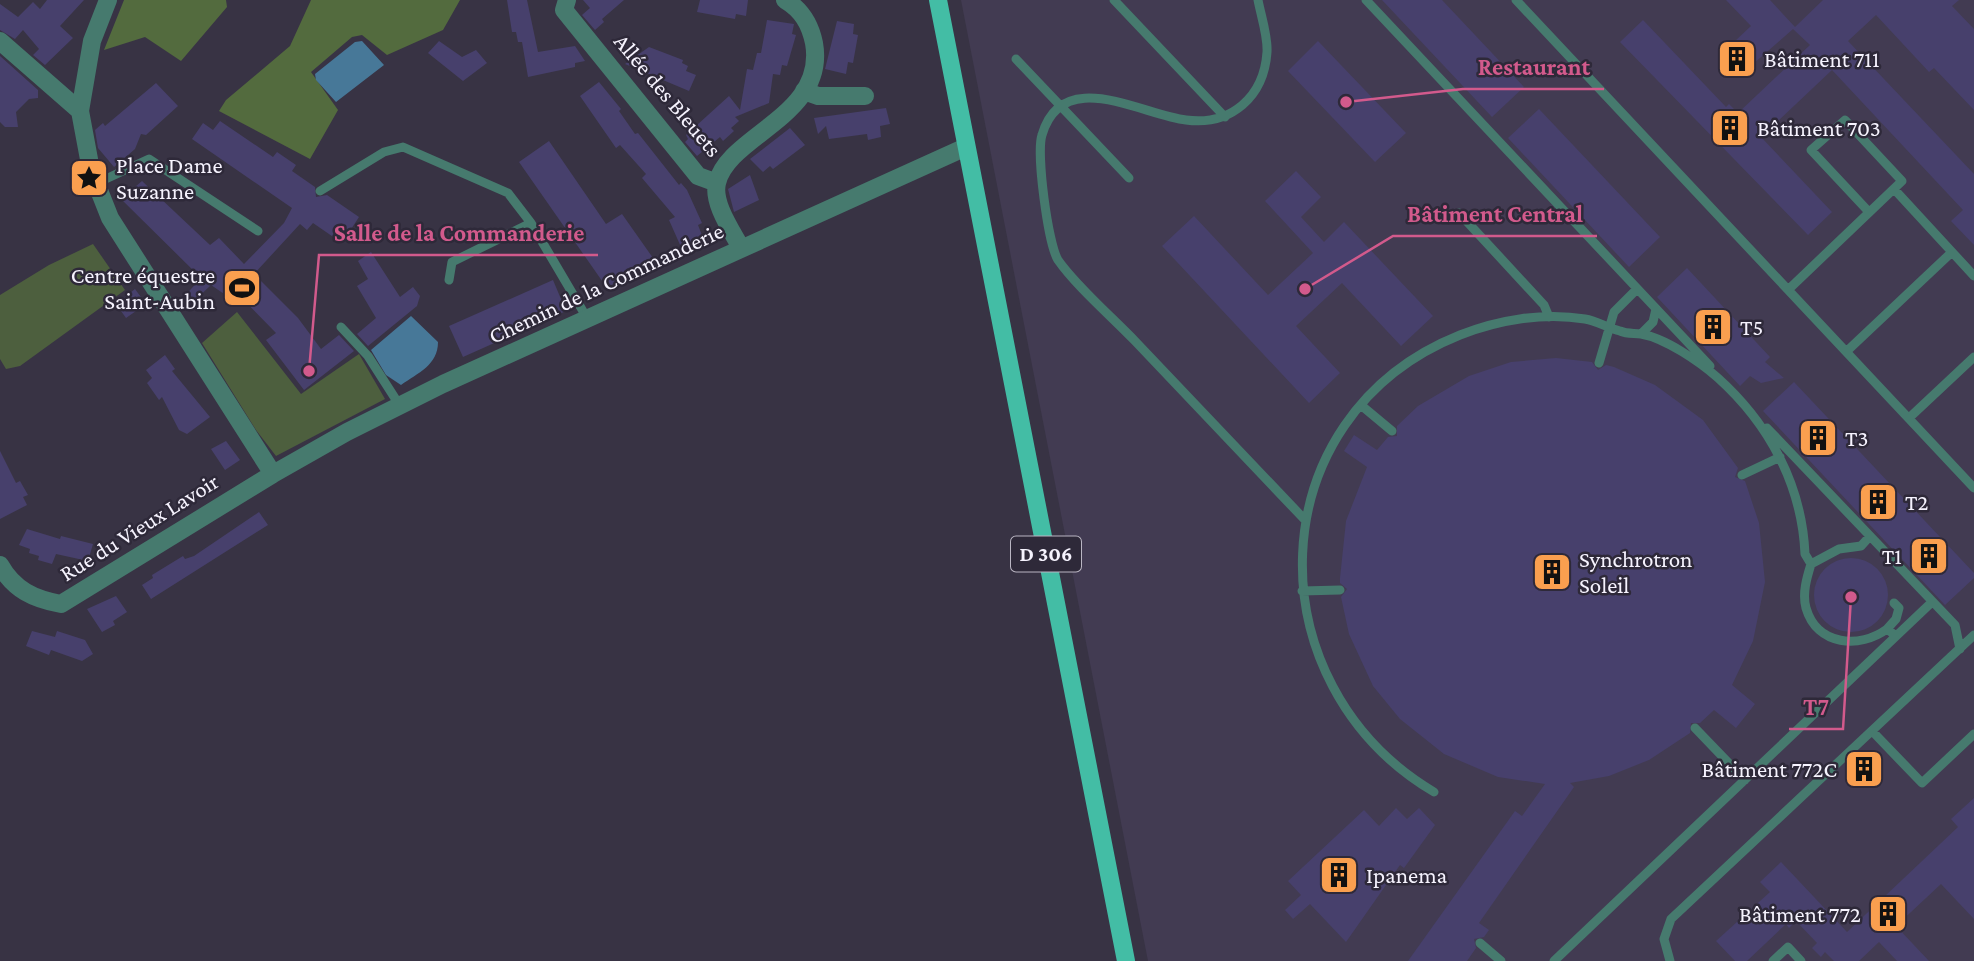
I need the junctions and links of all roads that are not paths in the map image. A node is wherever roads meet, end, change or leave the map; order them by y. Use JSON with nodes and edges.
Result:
{"nodes":[{"id":1,"x":108,"y":0,"type":"edge"},
{"id":2,"x":567,"y":0,"type":"edge"},
{"id":3,"x":938,"y":0,"type":"edge"},
{"id":4,"x":1114,"y":0,"type":"edge"},
{"id":5,"x":1258,"y":0,"type":"edge"},
{"id":6,"x":1366,"y":0,"type":"edge"},
{"id":7,"x":1516,"y":0,"type":"edge"},
{"id":8,"x":789,"y":1,"type":"edge"},
{"id":9,"x":0,"y":41,"type":"edge"},
{"id":10,"x":1016,"y":59,"type":"dead end"},
{"id":11,"x":804,"y":91,"type":"junction"},
{"id":12,"x":865,"y":96,"type":"dead end"},
{"id":13,"x":1062,"y":108,"type":"junction"},
{"id":14,"x":80,"y":111,"type":"junction"},
{"id":15,"x":1225,"y":117,"type":"junction"},
{"id":16,"x":966,"y":147,"type":"junction"},
{"id":17,"x":1129,"y":178,"type":"dead end"},
{"id":18,"x":97,"y":183,"type":"junction"},
{"id":19,"x":717,"y":183,"type":"junction"},
{"id":20,"x":1894,"y":189,"type":"junction"},
{"id":21,"x":320,"y":191,"type":"dead end"},
{"id":22,"x":1869,"y":212,"type":"junction"},
{"id":23,"x":1459,"y":213,"type":"dead end"},
{"id":24,"x":531,"y":223,"type":"junction"},
{"id":25,"x":258,"y":231,"type":"dead end"},
{"id":26,"x":741,"y":248,"type":"junction"},
{"id":27,"x":1952,"y":252,"type":"junction"},
{"id":28,"x":1974,"y":276,"type":"edge"},
{"id":29,"x":449,"y":280,"type":"dead end"},
{"id":30,"x":1637,"y":289,"type":"junction"},
{"id":31,"x":1789,"y":289,"type":"junction"},
{"id":32,"x":1656,"y":309,"type":"junction"},
{"id":33,"x":1549,"y":317,"type":"junction"},
{"id":34,"x":587,"y":318,"type":"junction"},
{"id":35,"x":341,"y":327,"type":"dead end"},
{"id":36,"x":1608,"y":328,"type":"junction"},
{"id":37,"x":1641,"y":334,"type":"junction"},
{"id":38,"x":1847,"y":351,"type":"junction"},
{"id":39,"x":1974,"y":356,"type":"edge"},
{"id":40,"x":1599,"y":363,"type":"dead end"},
{"id":41,"x":1735,"y":394,"type":"junction"},
{"id":42,"x":400,"y":406,"type":"junction"},
{"id":43,"x":1362,"y":406,"type":"junction"},
{"id":44,"x":1909,"y":418,"type":"junction"},
{"id":45,"x":1392,"y":431,"type":"dead end"},
{"id":46,"x":1780,"y":457,"type":"junction"},
{"id":47,"x":273,"y":474,"type":"junction"},
{"id":48,"x":1742,"y":475,"type":"dead end"},
{"id":49,"x":1974,"y":488,"type":"edge"},
{"id":50,"x":1306,"y":521,"type":"junction"},
{"id":51,"x":1870,"y":536,"type":"junction"},
{"id":52,"x":1811,"y":564,"type":"junction"},
{"id":53,"x":0,"y":565,"type":"edge"},
{"id":54,"x":1340,"y":590,"type":"dead end"},
{"id":55,"x":1302,"y":591,"type":"junction"},
{"id":56,"x":1932,"y":602,"type":"junction"},
{"id":57,"x":1895,"y":603,"type":"dead end"},
{"id":58,"x":1887,"y":629,"type":"junction"},
{"id":59,"x":1974,"y":635,"type":"edge"},
{"id":60,"x":1896,"y":636,"type":"junction"},
{"id":61,"x":1960,"y":649,"type":"junction"},
{"id":62,"x":1695,"y":728,"type":"dead end"},
{"id":63,"x":1873,"y":732,"type":"junction"},
{"id":64,"x":1974,"y":734,"type":"edge"},
{"id":65,"x":1745,"y":780,"type":"junction"},
{"id":66,"x":1434,"y":792,"type":"dead end"},
{"id":67,"x":1480,"y":943,"type":"dead end"},
{"id":68,"x":1126,"y":961,"type":"edge"},
{"id":69,"x":1501,"y":961,"type":"edge"},
{"id":70,"x":1554,"y":961,"type":"edge"},
{"id":71,"x":1670,"y":961,"type":"edge"},
{"id":72,"x":1773,"y":961,"type":"edge"},
{"id":73,"x":1801,"y":961,"type":"edge"}],
"edges":[{"from":1,"to":14,"type":"street"},
{"from":2,"to":19,"type":"street","name":"Allée des Bleuets"},
{"from":3,"to":16,"type":"main road","number":"D 306"},
{"from":4,"to":15,"type":"lane"},
{"from":5,"to":15,"type":"lane"},
{"from":6,"to":30,"type":"lane"},
{"from":7,"to":31,"type":"lane"},
{"from":8,"to":11,"type":"street"},
{"from":9,"to":14,"type":"street"},
{"from":10,"to":13,"type":"lane"},
{"from":11,"to":12,"type":"street"},
{"from":11,"to":19,"type":"street"},
{"from":13,"to":15,"type":"lane"},
{"from":13,"to":17,"type":"lane"},
{"from":13,"to":50,"type":"lane"},
{"from":14,"to":18,"type":"street"},
{"from":16,"to":26,"type":"street","name":"Chemin de la Commanderie"},
{"from":16,"to":68,"type":"main road","number":"D 306"},
{"from":18,"to":25,"type":"lane"},
{"from":18,"to":47,"type":"street"},
{"from":19,"to":26,"type":"street"},
{"from":20,"to":22,"type":"lane"},
{"from":20,"to":22,"type":"lane"},
{"from":20,"to":27,"type":"lane"},
{"from":21,"to":24,"type":"lane"},
{"from":22,"to":31,"type":"lane"},
{"from":23,"to":33,"type":"lane"},
{"from":24,"to":29,"type":"lane"},
{"from":24,"to":34,"type":"lane"},
{"from":26,"to":34,"type":"street","name":"Chemin de la Commanderie"},
{"from":27,"to":28,"type":"lane"},
{"from":27,"to":38,"type":"lane"},
{"from":30,"to":32,"type":"lane"},
{"from":30,"to":36,"type":"lane"},
{"from":31,"to":38,"type":"lane"},
{"from":32,"to":37,"type":"lane"},
{"from":32,"to":41,"type":"lane"},
{"from":33,"to":36,"type":"lane"},
{"from":33,"to":43,"type":"lane"},
{"from":34,"to":42,"type":"street","name":"Chemin de la Commanderie"},
{"from":35,"to":42,"type":"lane"},
{"from":36,"to":37,"type":"lane"},
{"from":36,"to":40,"type":"lane"},
{"from":37,"to":41,"type":"lane"},
{"from":38,"to":44,"type":"lane"},
{"from":39,"to":44,"type":"lane"},
{"from":41,"to":46,"type":"lane"},
{"from":41,"to":51,"type":"lane"},
{"from":42,"to":47,"type":"street","name":"Chemin de la Commanderie"},
{"from":43,"to":45,"type":"lane"},
{"from":43,"to":50,"type":"lane"},
{"from":44,"to":49,"type":"lane"},
{"from":46,"to":48,"type":"lane"},
{"from":46,"to":52,"type":"lane"},
{"from":47,"to":53,"type":"street","name":"Rue du Vieux Lavoir"},
{"from":50,"to":55,"type":"lane"},
{"from":51,"to":52,"type":"lane"},
{"from":51,"to":56,"type":"lane"},
{"from":52,"to":58,"type":"lane"},
{"from":54,"to":55,"type":"lane"},
{"from":55,"to":66,"type":"lane"},
{"from":56,"to":60,"type":"lane"},
{"from":56,"to":61,"type":"lane"},
{"from":57,"to":58,"type":"lane"},
{"from":58,"to":60,"type":"lane"},
{"from":59,"to":61,"type":"lane"},
{"from":60,"to":65,"type":"lane"},
{"from":61,"to":63,"type":"lane"},
{"from":62,"to":65,"type":"lane"},
{"from":63,"to":64,"type":"lane"},
{"from":63,"to":71,"type":"lane"},
{"from":65,"to":70,"type":"lane"},
{"from":67,"to":69,"type":"lane"},
{"from":72,"to":73,"type":"lane"}]}
